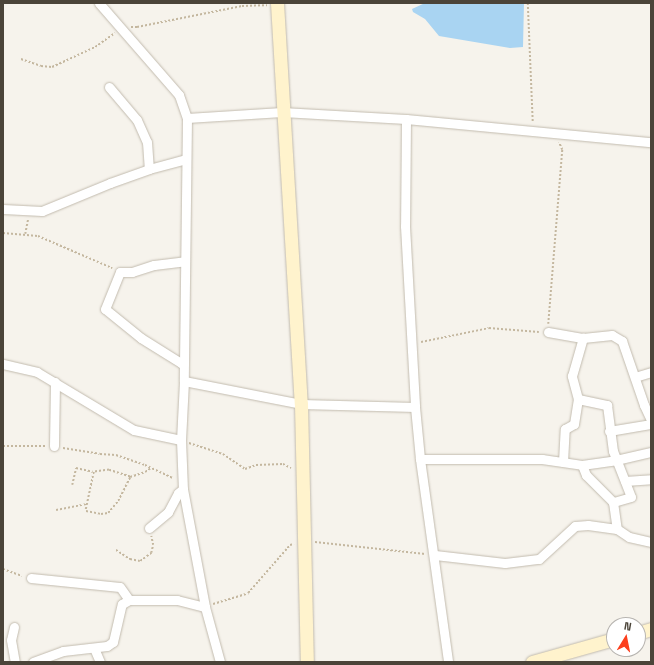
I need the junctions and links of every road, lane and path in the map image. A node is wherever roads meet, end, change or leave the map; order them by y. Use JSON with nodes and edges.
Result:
{"nodes":[{"id":1,"x":99,"y":3,"type":"edge"},
{"id":2,"x":528,"y":3,"type":"edge"},
{"id":3,"x":242,"y":4,"type":"edge"},
{"id":4,"x":277,"y":4,"type":"edge"},
{"id":5,"x":120,"y":26,"type":"junction"},
{"id":6,"x":21,"y":59,"type":"dead end"},
{"id":7,"x":109,"y":87,"type":"dead end"},
{"id":8,"x":282,"y":112,"type":"junction"},
{"id":9,"x":187,"y":118,"type":"junction"},
{"id":10,"x":406,"y":119,"type":"junction"},
{"id":11,"x":533,"y":131,"type":"junction"},
{"id":12,"x":556,"y":134,"type":"junction"},
{"id":13,"x":651,"y":142,"type":"edge"},
{"id":14,"x":186,"y":159,"type":"junction"},
{"id":15,"x":149,"y":169,"type":"junction"},
{"id":16,"x":3,"y":209,"type":"edge"},
{"id":17,"x":29,"y":210,"type":"junction"},
{"id":18,"x":3,"y":233,"type":"edge"},
{"id":19,"x":25,"y":234,"type":"junction"},
{"id":20,"x":185,"y":261,"type":"junction"},
{"id":21,"x":120,"y":272,"type":"junction"},
{"id":22,"x":548,"y":332,"type":"junction"},
{"id":23,"x":583,"y":338,"type":"junction"},
{"id":24,"x":411,"y":344,"type":"junction"},
{"id":25,"x":184,"y":363,"type":"junction"},
{"id":26,"x":3,"y":364,"type":"edge"},
{"id":27,"x":651,"y":372,"type":"edge"},
{"id":28,"x":635,"y":377,"type":"junction"},
{"id":29,"x":184,"y":381,"type":"junction"},
{"id":30,"x":55,"y":382,"type":"junction"},
{"id":31,"x":578,"y":399,"type":"junction"},
{"id":32,"x":301,"y":404,"type":"junction"},
{"id":33,"x":415,"y":407,"type":"junction"},
{"id":34,"x":651,"y":420,"type":"edge"},
{"id":35,"x":651,"y":424,"type":"edge"},
{"id":36,"x":609,"y":431,"type":"junction"},
{"id":37,"x":181,"y":440,"type":"junction"},
{"id":38,"x":3,"y":446,"type":"edge"},
{"id":39,"x":54,"y":446,"type":"junction"},
{"id":40,"x":651,"y":452,"type":"edge"},
{"id":41,"x":420,"y":459,"type":"junction"},
{"id":42,"x":616,"y":460,"type":"junction"},
{"id":43,"x":563,"y":462,"type":"junction"},
{"id":44,"x":582,"y":465,"type":"junction"},
{"id":45,"x":151,"y":468,"type":"junction"},
{"id":46,"x":94,"y":472,"type":"junction"},
{"id":47,"x":304,"y":473,"type":"junction"},
{"id":48,"x":130,"y":477,"type":"junction"},
{"id":49,"x":183,"y":479,"type":"junction"},
{"id":50,"x":651,"y":479,"type":"edge"},
{"id":51,"x":625,"y":481,"type":"junction"},
{"id":52,"x":72,"y":486,"type":"dead end"},
{"id":53,"x":183,"y":489,"type":"junction"},
{"id":54,"x":613,"y":502,"type":"junction"},
{"id":55,"x":87,"y":504,"type":"junction"},
{"id":56,"x":56,"y":510,"type":"dead end"},
{"id":57,"x":149,"y":528,"type":"joint"},
{"id":58,"x":617,"y":529,"type":"junction"},
{"id":59,"x":305,"y":541,"type":"junction"},
{"id":60,"x":651,"y":542,"type":"edge"},
{"id":61,"x":116,"y":550,"type":"dead end"},
{"id":62,"x":435,"y":555,"type":"junction"},
{"id":63,"x":3,"y":569,"type":"edge"},
{"id":64,"x":31,"y":578,"type":"joint"},
{"id":65,"x":129,"y":600,"type":"junction"},
{"id":66,"x":205,"y":607,"type":"junction"},
{"id":67,"x":14,"y":627,"type":"dead end"},
{"id":68,"x":606,"y":641,"type":"edge"},
{"id":69,"x":94,"y":648,"type":"junction"},
{"id":70,"x":15,"y":662,"type":"edge"},
{"id":71,"x":33,"y":662,"type":"edge"},
{"id":72,"x":100,"y":662,"type":"edge"},
{"id":73,"x":220,"y":662,"type":"edge"},
{"id":74,"x":307,"y":662,"type":"edge"},
{"id":75,"x":448,"y":662,"type":"edge"},
{"id":76,"x":532,"y":662,"type":"edge"}],
"edges":[{"from":1,"to":5,"type":"street"},
{"from":2,"to":11,"type":"path"},
{"from":3,"to":4,"type":"path"},
{"from":3,"to":5,"type":"path"},
{"from":4,"to":8,"type":"street"},
{"from":5,"to":6,"type":"path"},
{"from":5,"to":9,"type":"street"},
{"from":7,"to":15,"type":"street"},
{"from":8,"to":9,"type":"street"},
{"from":8,"to":10,"type":"street"},
{"from":8,"to":32,"type":"street"},
{"from":9,"to":14,"type":"street"},
{"from":10,"to":11,"type":"street"},
{"from":10,"to":24,"type":"street"},
{"from":11,"to":12,"type":"street"},
{"from":12,"to":13,"type":"street"},
{"from":12,"to":22,"type":"path"},
{"from":14,"to":15,"type":"street"},
{"from":14,"to":20,"type":"street"},
{"from":15,"to":17,"type":"street"},
{"from":16,"to":17,"type":"street"},
{"from":17,"to":19,"type":"path"},
{"from":18,"to":19,"type":"path"},
{"from":19,"to":21,"type":"path"},
{"from":20,"to":21,"type":"street"},
{"from":20,"to":25,"type":"street"},
{"from":21,"to":25,"type":"street"},
{"from":22,"to":23,"type":"street"},
{"from":22,"to":24,"type":"path"},
{"from":23,"to":28,"type":"street"},
{"from":23,"to":31,"type":"street"},
{"from":24,"to":33,"type":"street"},
{"from":25,"to":29,"type":"street"},
{"from":26,"to":30,"type":"street"},
{"from":27,"to":28,"type":"street"},
{"from":28,"to":34,"type":"street"},
{"from":29,"to":32,"type":"street"},
{"from":29,"to":37,"type":"street"},
{"from":30,"to":37,"type":"street"},
{"from":30,"to":39,"type":"street"},
{"from":31,"to":36,"type":"street"},
{"from":31,"to":43,"type":"street"},
{"from":32,"to":33,"type":"street"},
{"from":32,"to":47,"type":"street"},
{"from":33,"to":41,"type":"street"},
{"from":35,"to":36,"type":"street"},
{"from":36,"to":42,"type":"street"},
{"from":37,"to":47,"type":"path"},
{"from":37,"to":49,"type":"street"},
{"from":38,"to":39,"type":"path"},
{"from":39,"to":45,"type":"path"},
{"from":40,"to":42,"type":"street"},
{"from":41,"to":43,"type":"street"},
{"from":41,"to":62,"type":"street"},
{"from":42,"to":44,"type":"street"},
{"from":42,"to":51,"type":"street"},
{"from":43,"to":44,"type":"street"},
{"from":44,"to":54,"type":"street"},
{"from":45,"to":48,"type":"path"},
{"from":45,"to":49,"type":"path"},
{"from":46,"to":48,"type":"path"},
{"from":46,"to":52,"type":"path"},
{"from":46,"to":55,"type":"path"},
{"from":47,"to":59,"type":"street"},
{"from":48,"to":55,"type":"path"},
{"from":49,"to":53,"type":"street"},
{"from":50,"to":51,"type":"street"},
{"from":51,"to":54,"type":"street"},
{"from":53,"to":57,"type":"street"},
{"from":53,"to":66,"type":"street"},
{"from":54,"to":58,"type":"street"},
{"from":55,"to":56,"type":"path"},
{"from":57,"to":61,"type":"path"},
{"from":58,"to":60,"type":"street"},
{"from":58,"to":62,"type":"street"},
{"from":59,"to":62,"type":"path"},
{"from":59,"to":66,"type":"path"},
{"from":59,"to":74,"type":"street"},
{"from":62,"to":75,"type":"street"},
{"from":63,"to":64,"type":"path"},
{"from":64,"to":65,"type":"street"},
{"from":65,"to":66,"type":"street"},
{"from":65,"to":69,"type":"street"},
{"from":66,"to":73,"type":"street"},
{"from":67,"to":70,"type":"street"},
{"from":68,"to":76,"type":"street"},
{"from":69,"to":71,"type":"street"},
{"from":69,"to":72,"type":"street"}]}
